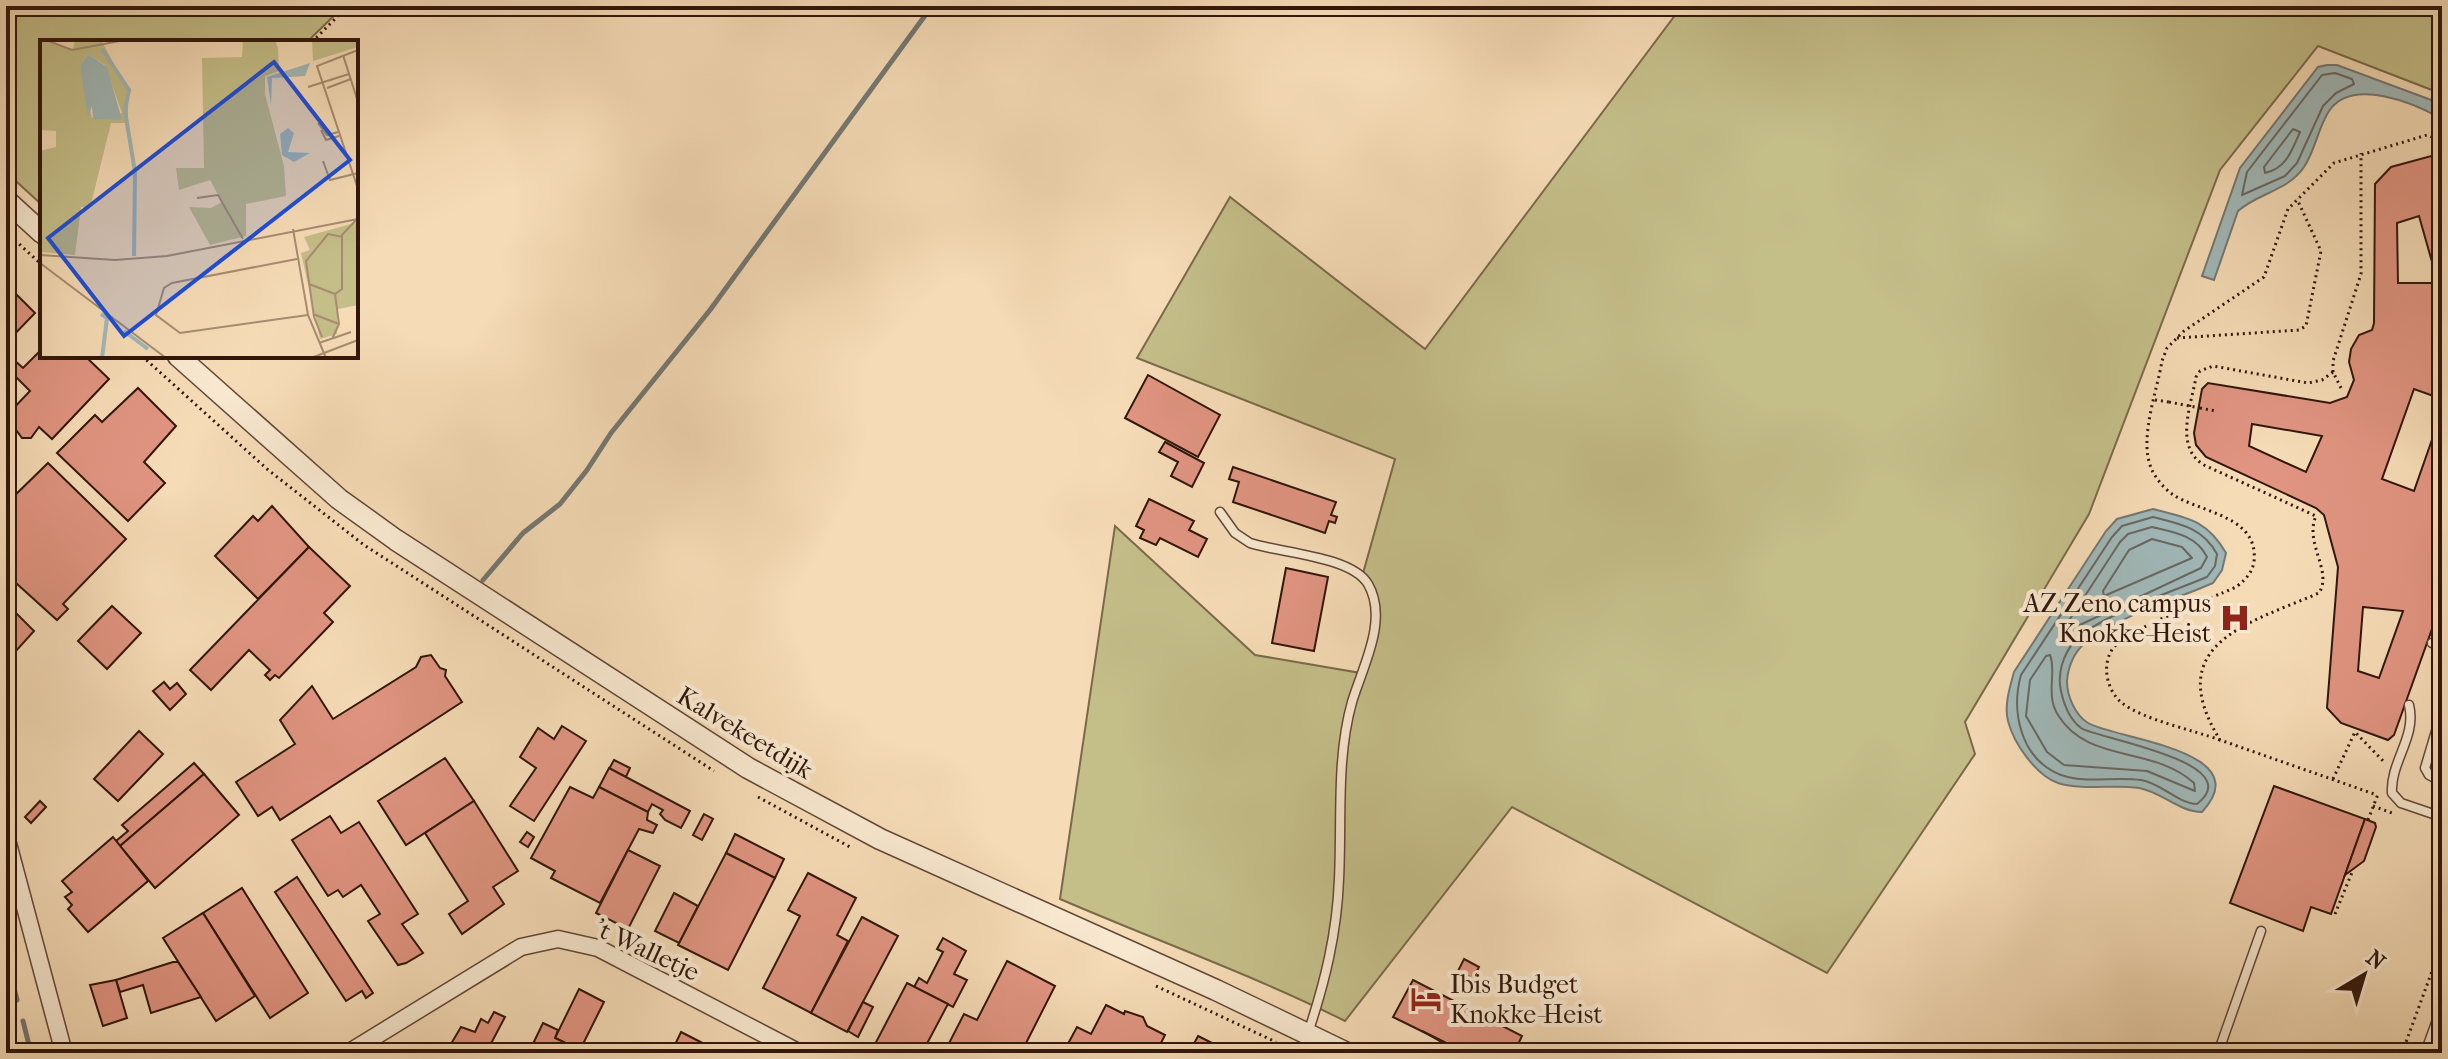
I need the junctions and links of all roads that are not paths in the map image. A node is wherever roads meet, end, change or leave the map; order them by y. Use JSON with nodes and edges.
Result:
{"nodes":[{"id":1,"x":6,"y":200,"type":"edge"},
{"id":2,"x":40,"y":231,"type":"edge"},
{"id":3,"x":180,"y":358,"type":"edge"},
{"id":4,"x":1220,"y":512,"type":"dead end"},
{"id":5,"x":2432,"y":643,"type":"dead end"},
{"id":6,"x":2442,"y":644,"type":"edge"},
{"id":7,"x":2409,"y":705,"type":"dead end"},
{"id":8,"x":2442,"y":711,"type":"edge"},
{"id":9,"x":2442,"y":782,"type":"edge"},
{"id":10,"x":2442,"y":817,"type":"edge"},
{"id":11,"x":6,"y":836,"type":"edge"},
{"id":12,"x":2261,"y":931,"type":"dead end"},
{"id":13,"x":2442,"y":1006,"type":"edge"},
{"id":14,"x":1308,"y":1034,"type":"junction"},
{"id":15,"x":64,"y":1053,"type":"edge"},
{"id":16,"x":348,"y":1053,"type":"edge"},
{"id":17,"x":800,"y":1053,"type":"edge"},
{"id":18,"x":1347,"y":1053,"type":"edge"},
{"id":19,"x":2218,"y":1053,"type":"edge"},
{"id":20,"x":2425,"y":1053,"type":"edge"}],
"edges":[{"from":1,"to":2,"type":"street"},
{"from":3,"to":14,"type":"street","name":"Kalvekeetdijk"},
{"from":4,"to":14,"type":"lane"},
{"from":5,"to":6,"type":"lane"},
{"from":7,"to":10,"type":"lane"},
{"from":8,"to":9,"type":"lane"},
{"from":11,"to":15,"type":"street"},
{"from":12,"to":19,"type":"lane"},
{"from":13,"to":20,"type":"lane"},
{"from":14,"to":18,"type":"street","name":"Kalvekeetdijk"},
{"from":16,"to":17,"type":"street","name":"'t Walletje"}]}
